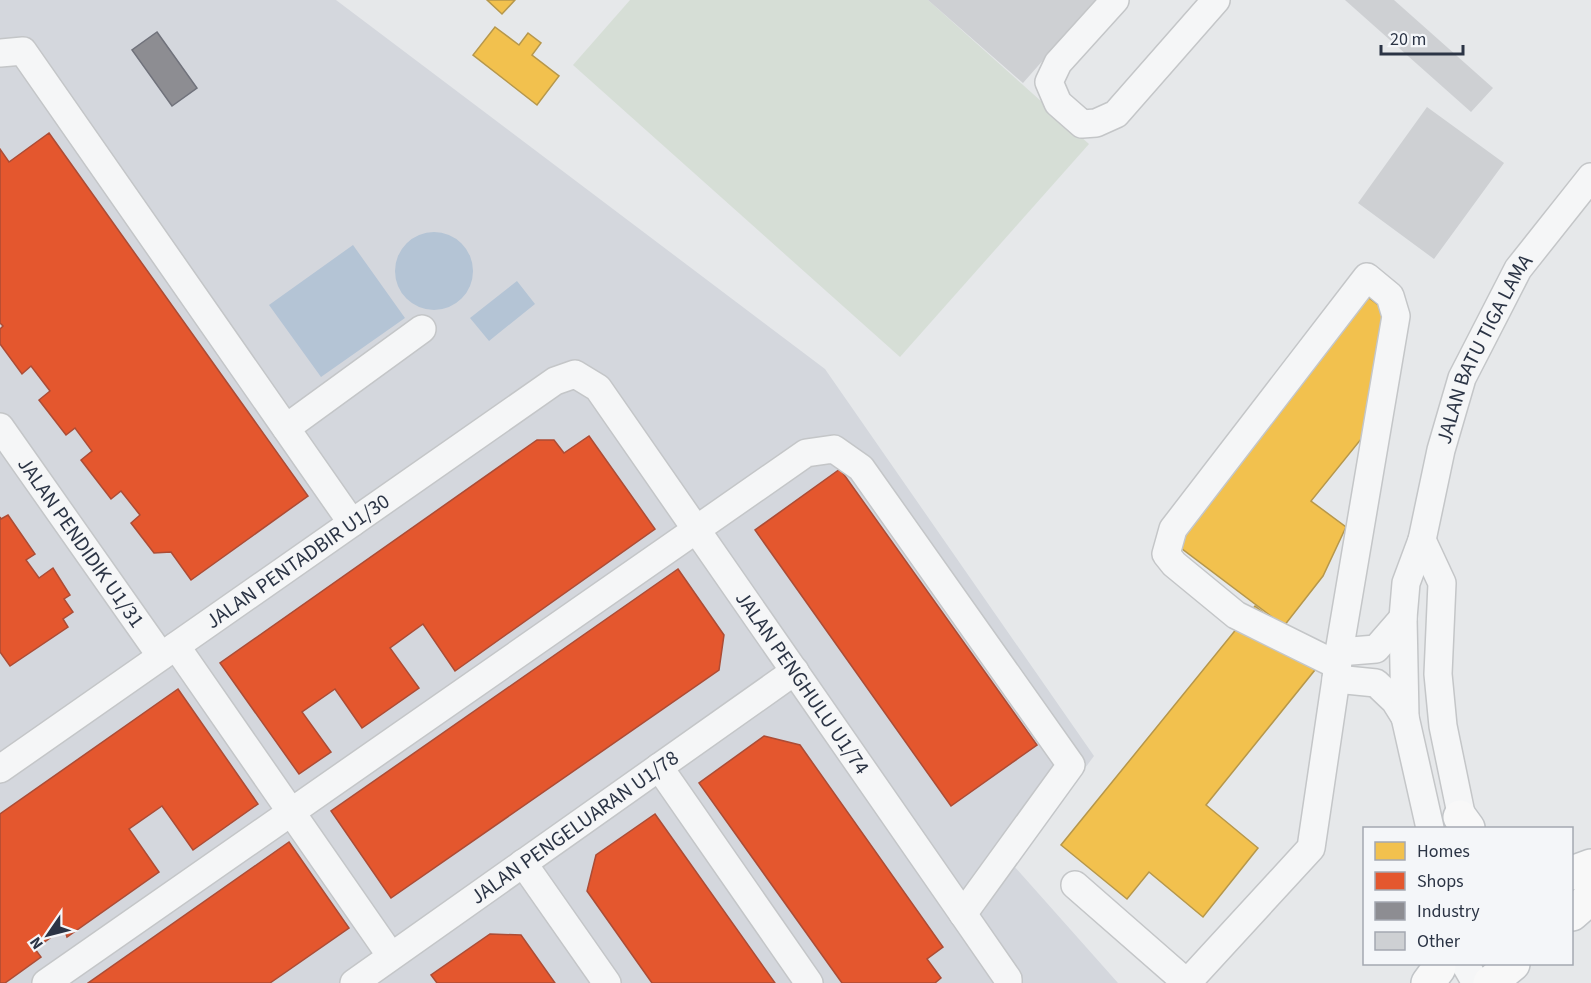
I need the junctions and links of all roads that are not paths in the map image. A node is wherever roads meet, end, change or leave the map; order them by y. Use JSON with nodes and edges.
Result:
{"nodes":[{"id":1,"x":1115,"y":0,"type":"edge"},
{"id":2,"x":1216,"y":0,"type":"edge"},
{"id":3,"x":0,"y":53,"type":"edge"},
{"id":4,"x":1591,"y":177,"type":"edge"},
{"id":5,"x":422,"y":329,"type":"dead end"},
{"id":6,"x":598,"y":388,"type":"joint"},
{"id":7,"x":0,"y":428,"type":"edge"},
{"id":8,"x":286,"y":428,"type":"junction"},
{"id":9,"x":352,"y":523,"type":"junction"},
{"id":10,"x":697,"y":530,"type":"junction"},
{"id":11,"x":1422,"y":540,"type":"junction"},
{"id":12,"x":1403,"y":618,"type":"junction"},
{"id":13,"x":169,"y":651,"type":"junction"},
{"id":14,"x":1337,"y":666,"type":"junction"},
{"id":15,"x":795,"y":671,"type":"junction"},
{"id":16,"x":1405,"y":717,"type":"junction"},
{"id":17,"x":659,"y":767,"type":"junction"},
{"id":18,"x":0,"y":770,"type":"edge"},
{"id":19,"x":292,"y":812,"type":"junction"},
{"id":20,"x":1464,"y":825,"type":"edge"},
{"id":21,"x":1430,"y":827,"type":"edge"},
{"id":22,"x":523,"y":863,"type":"junction"},
{"id":23,"x":1591,"y":866,"type":"edge"},
{"id":24,"x":1573,"y":873,"type":"edge"},
{"id":25,"x":1075,"y":885,"type":"dead end"},
{"id":26,"x":1591,"y":897,"type":"edge"},
{"id":27,"x":1573,"y":913,"type":"edge"},
{"id":28,"x":963,"y":914,"type":"junction"},
{"id":29,"x":1439,"y":965,"type":"edge"},
{"id":30,"x":1471,"y":965,"type":"edge"},
{"id":31,"x":387,"y":968,"type":"edge"},
{"id":32,"x":1499,"y":974,"type":"edge"},
{"id":33,"x":1008,"y":981,"type":"edge"},
{"id":34,"x":46,"y":983,"type":"edge"},
{"id":35,"x":354,"y":983,"type":"edge"},
{"id":36,"x":607,"y":983,"type":"edge"},
{"id":37,"x":809,"y":983,"type":"edge"},
{"id":38,"x":1187,"y":983,"type":"edge"},
{"id":39,"x":1428,"y":983,"type":"edge"}],
"edges":[{"from":1,"to":2,"type":"street"},
{"from":3,"to":8,"type":"street"},
{"from":4,"to":11,"type":"street","name":"JALAN BATU TIGA LAMA"},
{"from":5,"to":8,"type":"street"},
{"from":6,"to":9,"type":"street","name":"JALAN PENTADBIR U1/30"},
{"from":6,"to":10,"type":"street","name":"JALAN PENGHULU U1/74"},
{"from":7,"to":13,"type":"street","name":"JALAN PENDIDIK U1/31"},
{"from":8,"to":9,"type":"street"},
{"from":9,"to":13,"type":"street","name":"JALAN PENTADBIR U1/30"},
{"from":10,"to":15,"type":"street","name":"JALAN PENGHULU U1/74"},
{"from":10,"to":19,"type":"street"},
{"from":10,"to":28,"type":"street"},
{"from":11,"to":12,"type":"street","name":"JALAN BATU TIGA LAMA"},
{"from":11,"to":20,"type":"street"},
{"from":12,"to":14,"type":"street"},
{"from":12,"to":16,"type":"street","name":"JALAN BATU TIGA LAMA"},
{"from":13,"to":18,"type":"street","name":"JALAN PENTADBIR U1/30"},
{"from":13,"to":19,"type":"street","name":"JALAN PENDIDIK U1/31"},
{"from":14,"to":14,"type":"street"},
{"from":14,"to":16,"type":"street"},
{"from":14,"to":38,"type":"street"},
{"from":15,"to":17,"type":"street","name":"JALAN PENGELUARAN U1/78"},
{"from":15,"to":28,"type":"street","name":"JALAN PENGHULU U1/74"},
{"from":16,"to":21,"type":"street"},
{"from":17,"to":22,"type":"street","name":"JALAN PENGELUARAN U1/78"},
{"from":17,"to":37,"type":"street"},
{"from":19,"to":31,"type":"street","name":"JALAN PENDIDIK U1/31"},
{"from":19,"to":34,"type":"street"},
{"from":22,"to":31,"type":"street","name":"JALAN PENGELUARAN U1/78"},
{"from":22,"to":36,"type":"street"},
{"from":23,"to":24,"type":"main road"},
{"from":25,"to":38,"type":"street"},
{"from":26,"to":27,"type":"main road"},
{"from":28,"to":33,"type":"street","name":"JALAN PENGHULU U1/74"},
{"from":29,"to":39,"type":"main road"},
{"from":30,"to":32,"type":"street"},
{"from":31,"to":35,"type":"street","name":"JALAN PENGELUARAN U1/78"}]}
